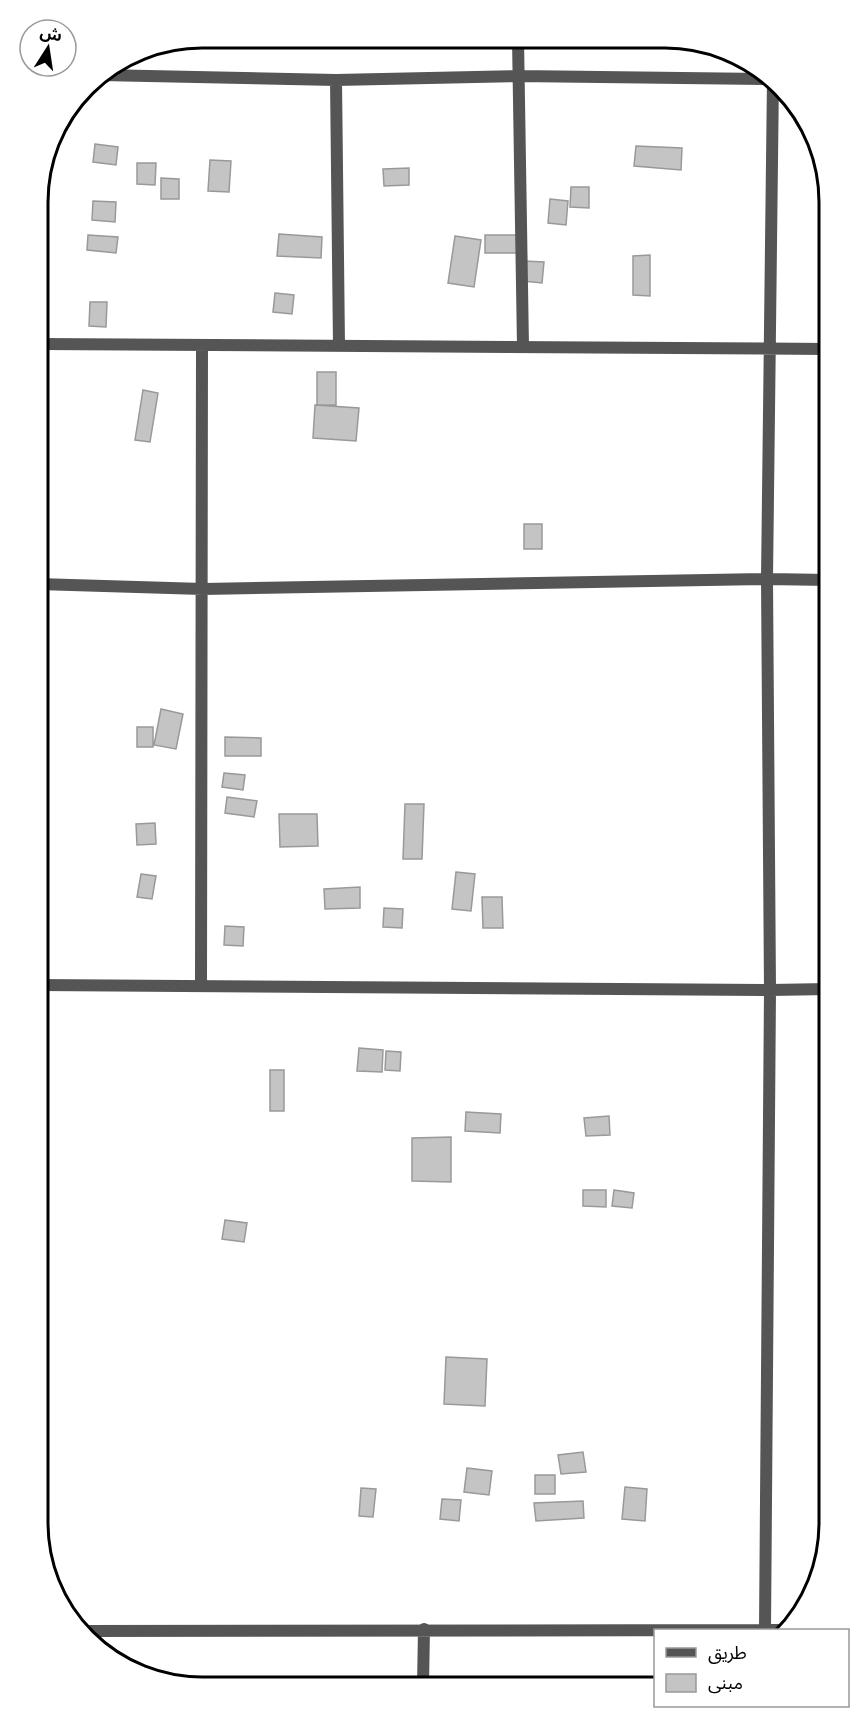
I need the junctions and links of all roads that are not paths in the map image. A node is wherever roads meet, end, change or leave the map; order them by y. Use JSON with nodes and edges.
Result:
{"nodes":[{"id":1,"x":518,"y":48,"type":"edge"},
{"id":2,"x":115,"y":75,"type":"edge"},
{"id":3,"x":518,"y":76,"type":"junction"},
{"id":4,"x":756,"y":79,"type":"edge"},
{"id":5,"x":336,"y":80,"type":"junction"},
{"id":6,"x":773,"y":93,"type":"edge"},
{"id":7,"x":48,"y":344,"type":"edge"},
{"id":8,"x":202,"y":345,"type":"junction"},
{"id":9,"x":339,"y":346,"type":"junction"},
{"id":10,"x":523,"y":347,"type":"junction"},
{"id":11,"x":770,"y":348,"type":"junction"},
{"id":12,"x":819,"y":349,"type":"edge"},
{"id":13,"x":767,"y":579,"type":"junction"},
{"id":14,"x":819,"y":580,"type":"edge"},
{"id":15,"x":48,"y":584,"type":"edge"},
{"id":16,"x":203,"y":588,"type":"junction"},
{"id":17,"x":48,"y":985,"type":"edge"},
{"id":18,"x":201,"y":986,"type":"junction"},
{"id":19,"x":819,"y":989,"type":"edge"},
{"id":20,"x":770,"y":990,"type":"junction"},
{"id":21,"x":424,"y":1629,"type":"junction"},
{"id":22,"x":765,"y":1629,"type":"joint"},
{"id":23,"x":93,"y":1631,"type":"edge"},
{"id":24,"x":423,"y":1677,"type":"edge"}],
"edges":[{"from":1,"to":3,"type":"street"},
{"from":2,"to":5,"type":"street"},
{"from":3,"to":4,"type":"street"},
{"from":3,"to":5,"type":"street"},
{"from":3,"to":10,"type":"street"},
{"from":5,"to":9,"type":"street"},
{"from":6,"to":11,"type":"street"},
{"from":7,"to":8,"type":"street"},
{"from":8,"to":9,"type":"street"},
{"from":8,"to":16,"type":"street"},
{"from":9,"to":10,"type":"street"},
{"from":10,"to":11,"type":"street"},
{"from":11,"to":12,"type":"street"},
{"from":11,"to":13,"type":"street"},
{"from":13,"to":14,"type":"street"},
{"from":13,"to":16,"type":"street"},
{"from":13,"to":20,"type":"street"},
{"from":15,"to":16,"type":"street"},
{"from":16,"to":18,"type":"street"},
{"from":17,"to":18,"type":"street"},
{"from":18,"to":20,"type":"street"},
{"from":19,"to":20,"type":"street"},
{"from":20,"to":22,"type":"street"},
{"from":21,"to":22,"type":"street"},
{"from":21,"to":23,"type":"street"},
{"from":21,"to":24,"type":"street"}]}
